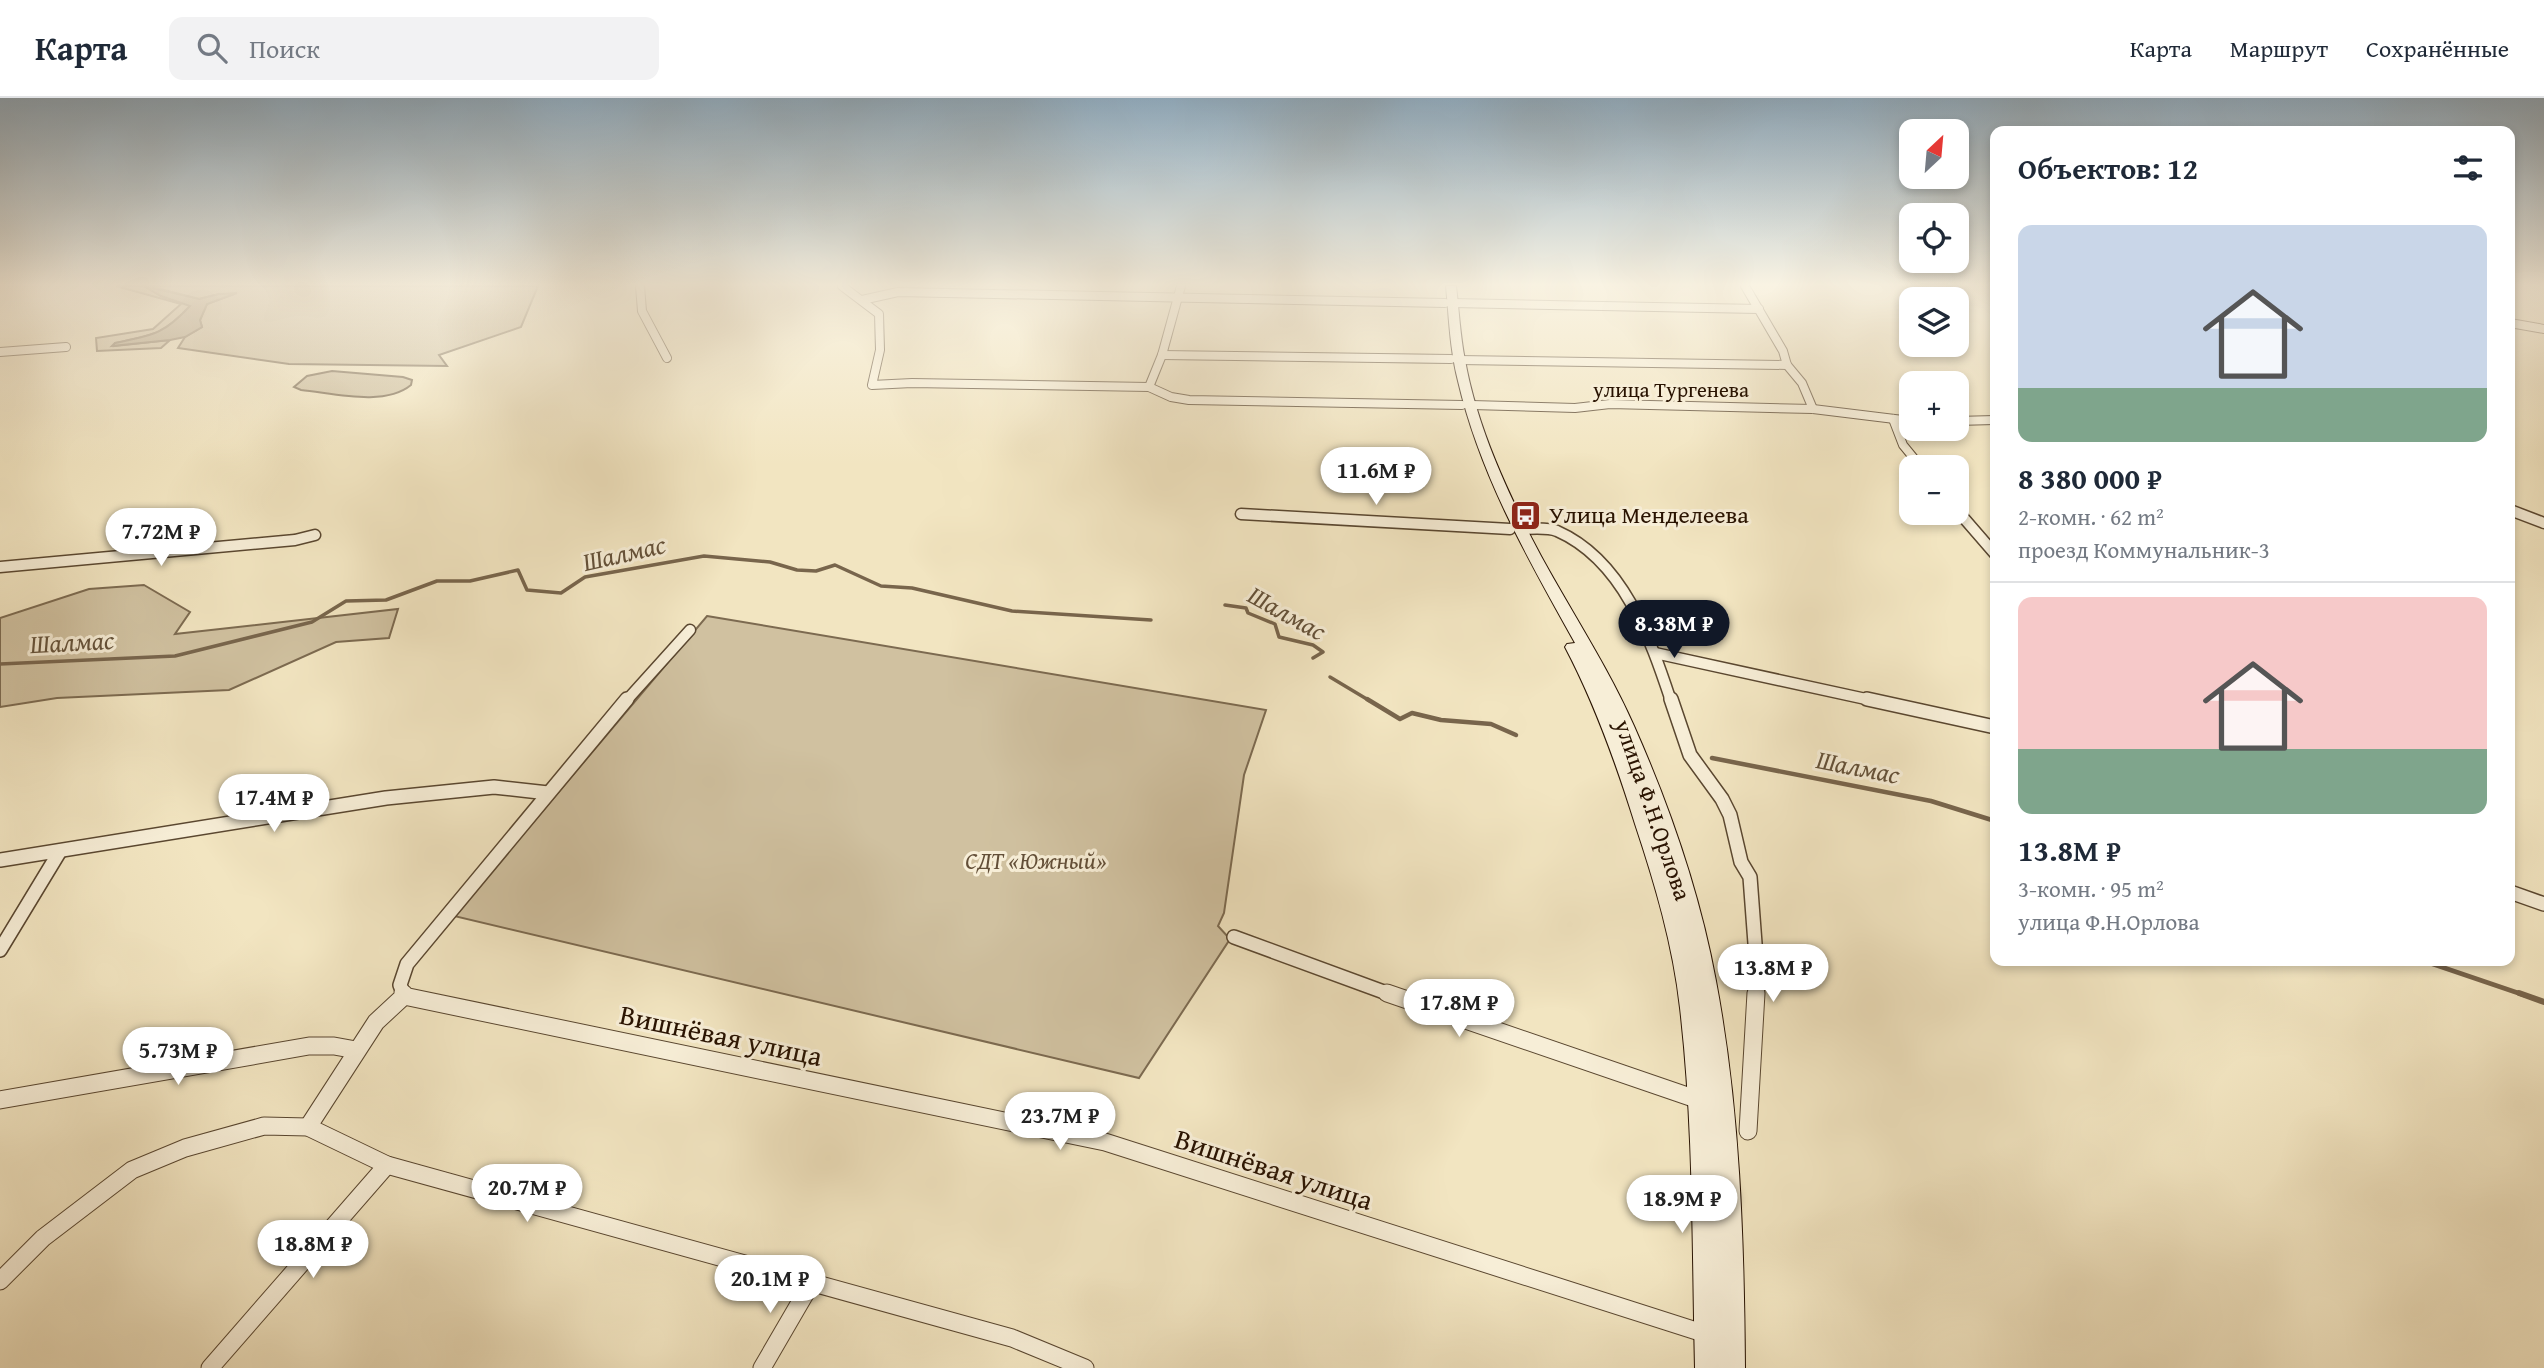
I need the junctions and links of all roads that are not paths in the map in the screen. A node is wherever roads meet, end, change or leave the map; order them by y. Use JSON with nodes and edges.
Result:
{"nodes":[{"id":1,"x":660,"y":345,"type":"edge"},
{"id":2,"x":880,"y":345,"type":"edge"},
{"id":3,"x":1165,"y":345,"type":"edge"},
{"id":4,"x":1454,"y":345,"type":"edge"},
{"id":5,"x":1780,"y":345,"type":"edge"},
{"id":6,"x":66,"y":347,"type":"dead end"},
{"id":7,"x":0,"y":352,"type":"edge"},
{"id":8,"x":1162,"y":355,"type":"junction"},
{"id":9,"x":667,"y":358,"type":"dead end"},
{"id":10,"x":1455,"y":359,"type":"junction"},
{"id":11,"x":1787,"y":365,"type":"junction"},
{"id":12,"x":1149,"y":387,"type":"junction"},
{"id":13,"x":1467,"y":405,"type":"junction"},
{"id":14,"x":1813,"y":409,"type":"junction"},
{"id":15,"x":1893,"y":419,"type":"junction"},
{"id":16,"x":1899,"y":420,"type":"edge"},
{"id":17,"x":1990,"y":420,"type":"edge"},
{"id":18,"x":1969,"y":421,"type":"edge"},
{"id":19,"x":1911,"y":455,"type":"edge"},
{"id":20,"x":2515,"y":512,"type":"edge"},
{"id":21,"x":1241,"y":514,"type":"dead end"},
{"id":22,"x":2544,"y":523,"type":"edge"},
{"id":23,"x":1969,"y":524,"type":"edge"},
{"id":24,"x":1515,"y":529,"type":"junction"},
{"id":25,"x":315,"y":535,"type":"dead end"},
{"id":26,"x":1990,"y":548,"type":"edge"},
{"id":27,"x":0,"y":567,"type":"edge"},
{"id":28,"x":690,"y":630,"type":"dead end"},
{"id":29,"x":1655,"y":653,"type":"junction"},
{"id":30,"x":1990,"y":726,"type":"edge"},
{"id":31,"x":548,"y":793,"type":"junction"},
{"id":32,"x":60,"y":850,"type":"junction"},
{"id":33,"x":0,"y":860,"type":"edge"},
{"id":34,"x":2515,"y":894,"type":"edge"},
{"id":35,"x":2544,"y":904,"type":"edge"},
{"id":36,"x":1234,"y":937,"type":"dead end"},
{"id":37,"x":0,"y":950,"type":"edge"},
{"id":38,"x":404,"y":996,"type":"junction"},
{"id":39,"x":356,"y":1050,"type":"junction"},
{"id":40,"x":0,"y":1100,"type":"edge"},
{"id":41,"x":1710,"y":1113,"type":"junction"},
{"id":42,"x":308,"y":1127,"type":"junction"},
{"id":43,"x":1748,"y":1130,"type":"dead end"},
{"id":44,"x":387,"y":1166,"type":"junction"},
{"id":45,"x":0,"y":1280,"type":"edge"},
{"id":46,"x":812,"y":1282,"type":"junction"},
{"id":47,"x":1709,"y":1335,"type":"junction"},
{"id":48,"x":210,"y":1368,"type":"edge"},
{"id":49,"x":762,"y":1368,"type":"edge"},
{"id":50,"x":1085,"y":1368,"type":"edge"},
{"id":51,"x":1709,"y":1368,"type":"edge"},
{"id":52,"x":1731,"y":1368,"type":"edge"}],
"edges":[{"from":1,"to":9,"type":"street"},
{"from":2,"to":12,"type":"street"},
{"from":3,"to":8,"type":"street"},
{"from":4,"to":10,"type":"street","name":"улица Ф.Н.Орлова"},
{"from":5,"to":11,"type":"street"},
{"from":6,"to":7,"type":"street"},
{"from":8,"to":10,"type":"street"},
{"from":8,"to":12,"type":"street"},
{"from":10,"to":11,"type":"street"},
{"from":10,"to":13,"type":"street","name":"улица Ф.Н.Орлова"},
{"from":11,"to":14,"type":"street"},
{"from":12,"to":13,"type":"street","name":"улица Тургенева"},
{"from":13,"to":14,"type":"street","name":"улица Тургенева"},
{"from":13,"to":24,"type":"street","name":"улица Ф.Н.Орлова"},
{"from":14,"to":15,"type":"street","name":"улица Тургенева"},
{"from":15,"to":16,"type":"street","name":"улица Тургенева"},
{"from":15,"to":19,"type":"street"},
{"from":17,"to":18,"type":"street"},
{"from":20,"to":22,"type":"street"},
{"from":21,"to":24,"type":"street"},
{"from":23,"to":26,"type":"street"},
{"from":24,"to":29,"type":"street"},
{"from":24,"to":41,"type":"street","name":"улица Ф.Н.Орлова"},
{"from":25,"to":27,"type":"street"},
{"from":28,"to":31,"type":"street"},
{"from":29,"to":30,"type":"street"},
{"from":29,"to":43,"type":"street"},
{"from":31,"to":32,"type":"street"},
{"from":31,"to":38,"type":"street"},
{"from":32,"to":33,"type":"street"},
{"from":32,"to":37,"type":"street"},
{"from":34,"to":35,"type":"street"},
{"from":36,"to":41,"type":"street"},
{"from":38,"to":39,"type":"street"},
{"from":38,"to":47,"type":"street","name":"Вишнёвая улица"},
{"from":39,"to":40,"type":"street"},
{"from":39,"to":42,"type":"street"},
{"from":41,"to":47,"type":"street","name":"улица Ф.Н.Орлова"},
{"from":41,"to":52,"type":"street","name":"улица Ф.Н.Орлова"},
{"from":42,"to":44,"type":"street"},
{"from":42,"to":45,"type":"street"},
{"from":44,"to":46,"type":"street"},
{"from":44,"to":48,"type":"street"},
{"from":46,"to":49,"type":"street"},
{"from":46,"to":50,"type":"street"},
{"from":47,"to":51,"type":"street","name":"улица Ф.Н.Орлова"}]}
